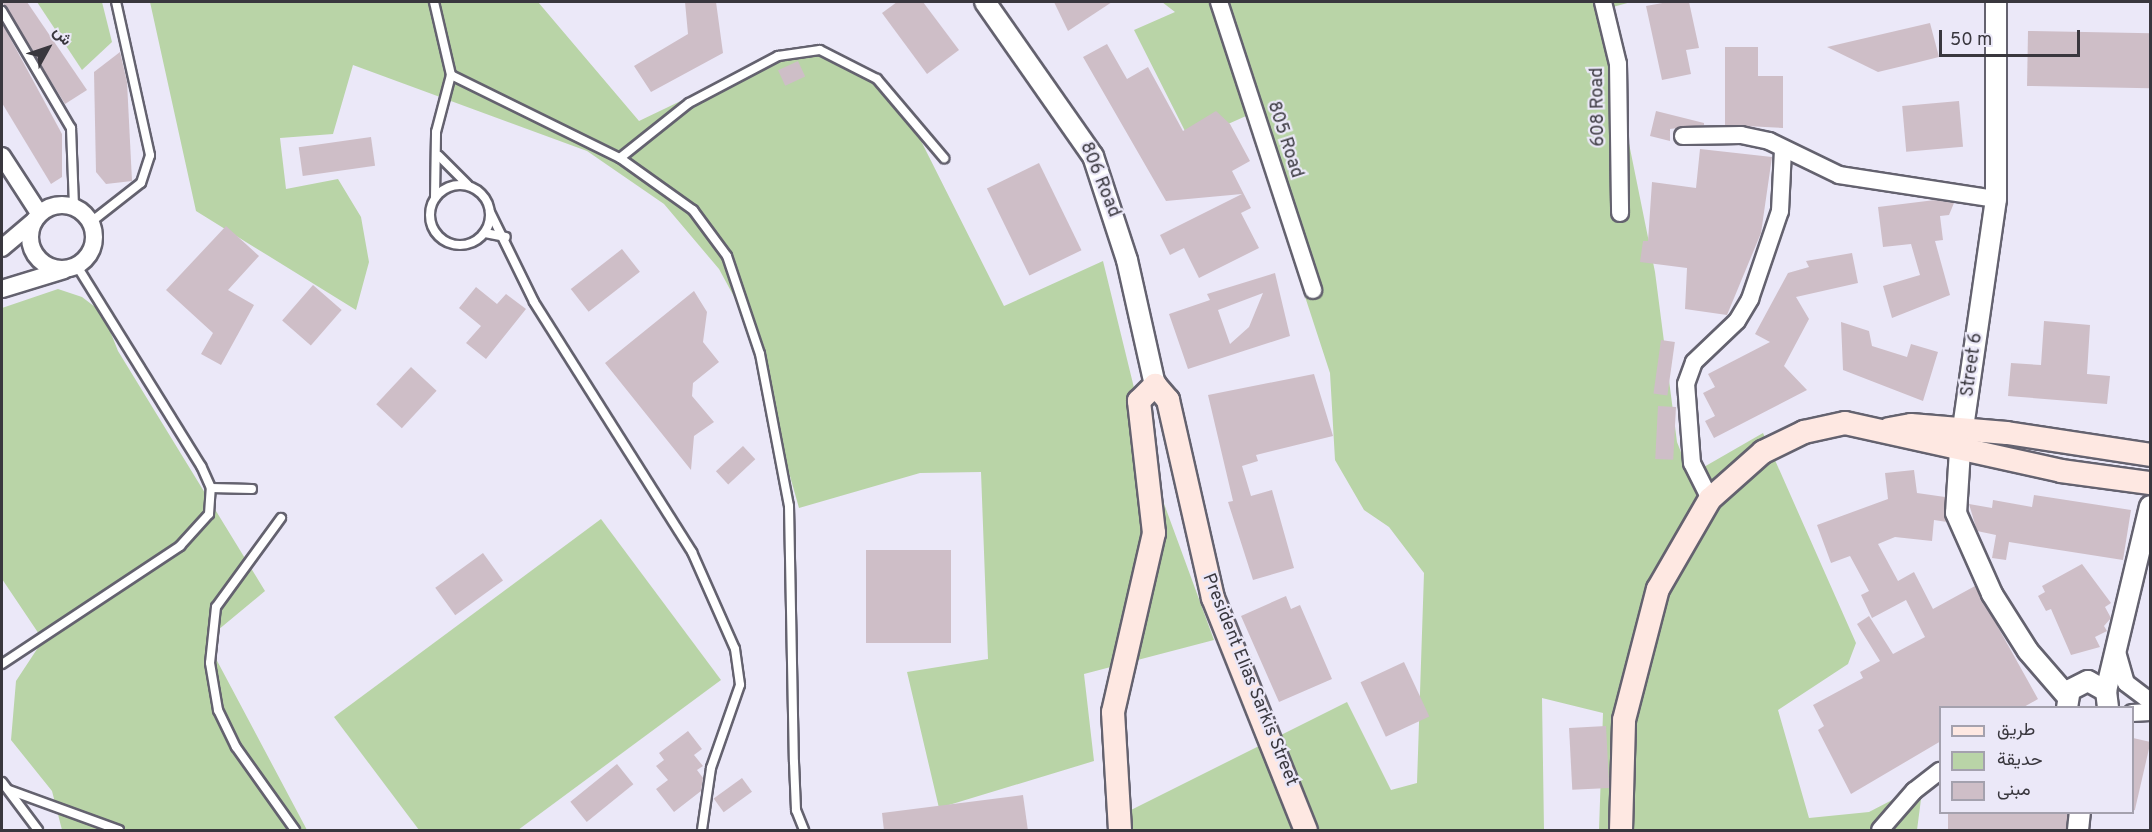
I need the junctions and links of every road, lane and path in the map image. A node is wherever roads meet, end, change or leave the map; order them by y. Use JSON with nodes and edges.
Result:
{"nodes":[{"id":1,"x":116,"y":2,"type":"edge"},
{"id":2,"x":434,"y":2,"type":"edge"},
{"id":3,"x":985,"y":2,"type":"edge"},
{"id":4,"x":1219,"y":2,"type":"edge"},
{"id":5,"x":1603,"y":2,"type":"edge"},
{"id":6,"x":1996,"y":2,"type":"edge"},
{"id":7,"x":2,"y":11,"type":"edge"},
{"id":8,"x":451,"y":75,"type":"junction"},
{"id":9,"x":1683,"y":136,"type":"dead end"},
{"id":10,"x":1783,"y":150,"type":"junction"},
{"id":11,"x":437,"y":153,"type":"junction"},
{"id":12,"x":2,"y":156,"type":"edge"},
{"id":13,"x":620,"y":158,"type":"junction"},
{"id":14,"x":944,"y":158,"type":"dead end"},
{"id":15,"x":469,"y":186,"type":"junction"},
{"id":16,"x":435,"y":198,"type":"junction"},
{"id":17,"x":1996,"y":199,"type":"junction"},
{"id":18,"x":74,"y":207,"type":"junction"},
{"id":19,"x":490,"y":212,"type":"junction"},
{"id":20,"x":1620,"y":213,"type":"dead end"},
{"id":21,"x":37,"y":217,"type":"junction"},
{"id":22,"x":91,"y":222,"type":"junction"},
{"id":23,"x":485,"y":233,"type":"junction"},
{"id":24,"x":506,"y":237,"type":"junction"},
{"id":25,"x":2,"y":248,"type":"edge"},
{"id":26,"x":73,"y":267,"type":"junction"},
{"id":27,"x":2,"y":289,"type":"edge"},
{"id":28,"x":1313,"y":290,"type":"dead end"},
{"id":29,"x":1155,"y":385,"type":"junction"},
{"id":30,"x":1961,"y":440,"type":"junction"},
{"id":31,"x":2151,"y":455,"type":"edge"},
{"id":32,"x":2151,"y":483,"type":"edge"},
{"id":33,"x":211,"y":488,"type":"junction"},
{"id":34,"x":252,"y":489,"type":"dead end"},
{"id":35,"x":1710,"y":499,"type":"junction"},
{"id":36,"x":2151,"y":506,"type":"edge"},
{"id":37,"x":280,"y":518,"type":"dead end"},
{"id":38,"x":2117,"y":652,"type":"junction"},
{"id":39,"x":2,"y":664,"type":"edge"},
{"id":40,"x":2107,"y":699,"type":"edge"},
{"id":41,"x":2151,"y":701,"type":"edge"},
{"id":42,"x":2067,"y":702,"type":"edge"},
{"id":43,"x":2151,"y":712,"type":"edge"},
{"id":44,"x":2134,"y":713,"type":"edge"},
{"id":45,"x":1939,"y":772,"type":"edge"},
{"id":46,"x":2,"y":782,"type":"edge"},
{"id":47,"x":9,"y":790,"type":"junction"},
{"id":48,"x":2080,"y":814,"type":"edge"},
{"id":49,"x":38,"y":831,"type":"edge"},
{"id":50,"x":119,"y":831,"type":"edge"},
{"id":51,"x":295,"y":831,"type":"edge"},
{"id":52,"x":702,"y":831,"type":"edge"},
{"id":53,"x":804,"y":831,"type":"edge"},
{"id":54,"x":1120,"y":831,"type":"edge"},
{"id":55,"x":1306,"y":831,"type":"edge"},
{"id":56,"x":1621,"y":831,"type":"edge"},
{"id":57,"x":1880,"y":831,"type":"edge"},
{"id":58,"x":2078,"y":831,"type":"edge"}],
"edges":[{"from":1,"to":22,"type":"lane"},
{"from":2,"to":8,"type":"lane"},
{"from":3,"to":29,"type":"street","name":"806 Road"},
{"from":4,"to":28,"type":"street","name":"805 Road"},
{"from":5,"to":20,"type":"street","name":"608 Road"},
{"from":6,"to":17,"type":"street","name":"Street 6"},
{"from":7,"to":18,"type":"lane"},
{"from":8,"to":11,"type":"lane"},
{"from":8,"to":13,"type":"lane"},
{"from":9,"to":10,"type":"street"},
{"from":10,"to":17,"type":"street"},
{"from":10,"to":35,"type":"street"},
{"from":11,"to":15,"type":"lane"},
{"from":11,"to":16,"type":"lane"},
{"from":12,"to":21,"type":"street"},
{"from":13,"to":14,"type":"lane"},
{"from":13,"to":53,"type":"lane"},
{"from":15,"to":16,"type":"lane"},
{"from":15,"to":19,"type":"lane"},
{"from":16,"to":23,"type":"lane"},
{"from":17,"to":30,"type":"street","name":"Street 6"},
{"from":18,"to":21,"type":"street"},
{"from":18,"to":22,"type":"street"},
{"from":19,"to":23,"type":"lane"},
{"from":19,"to":24,"type":"lane"},
{"from":21,"to":25,"type":"street"},
{"from":21,"to":26,"type":"street"},
{"from":22,"to":26,"type":"street"},
{"from":23,"to":24,"type":"lane"},
{"from":24,"to":52,"type":"lane"},
{"from":26,"to":27,"type":"street"},
{"from":26,"to":33,"type":"lane"},
{"from":29,"to":54,"type":"main road"},
{"from":29,"to":55,"type":"main road","name":"President Elias Sarkis Street"},
{"from":30,"to":31,"type":"main road"},
{"from":30,"to":32,"type":"main road"},
{"from":30,"to":35,"type":"main road"},
{"from":30,"to":42,"type":"street","name":"Street 6"},
{"from":33,"to":34,"type":"lane"},
{"from":33,"to":39,"type":"lane"},
{"from":35,"to":56,"type":"main road"},
{"from":36,"to":38,"type":"street"},
{"from":37,"to":51,"type":"lane"},
{"from":38,"to":40,"type":"street"},
{"from":38,"to":41,"type":"street"},
{"from":40,"to":42,"type":"street"},
{"from":43,"to":44,"type":"street"},
{"from":45,"to":57,"type":"street"},
{"from":46,"to":47,"type":"lane"},
{"from":47,"to":49,"type":"lane"},
{"from":47,"to":50,"type":"lane"},
{"from":48,"to":58,"type":"street"}]}
